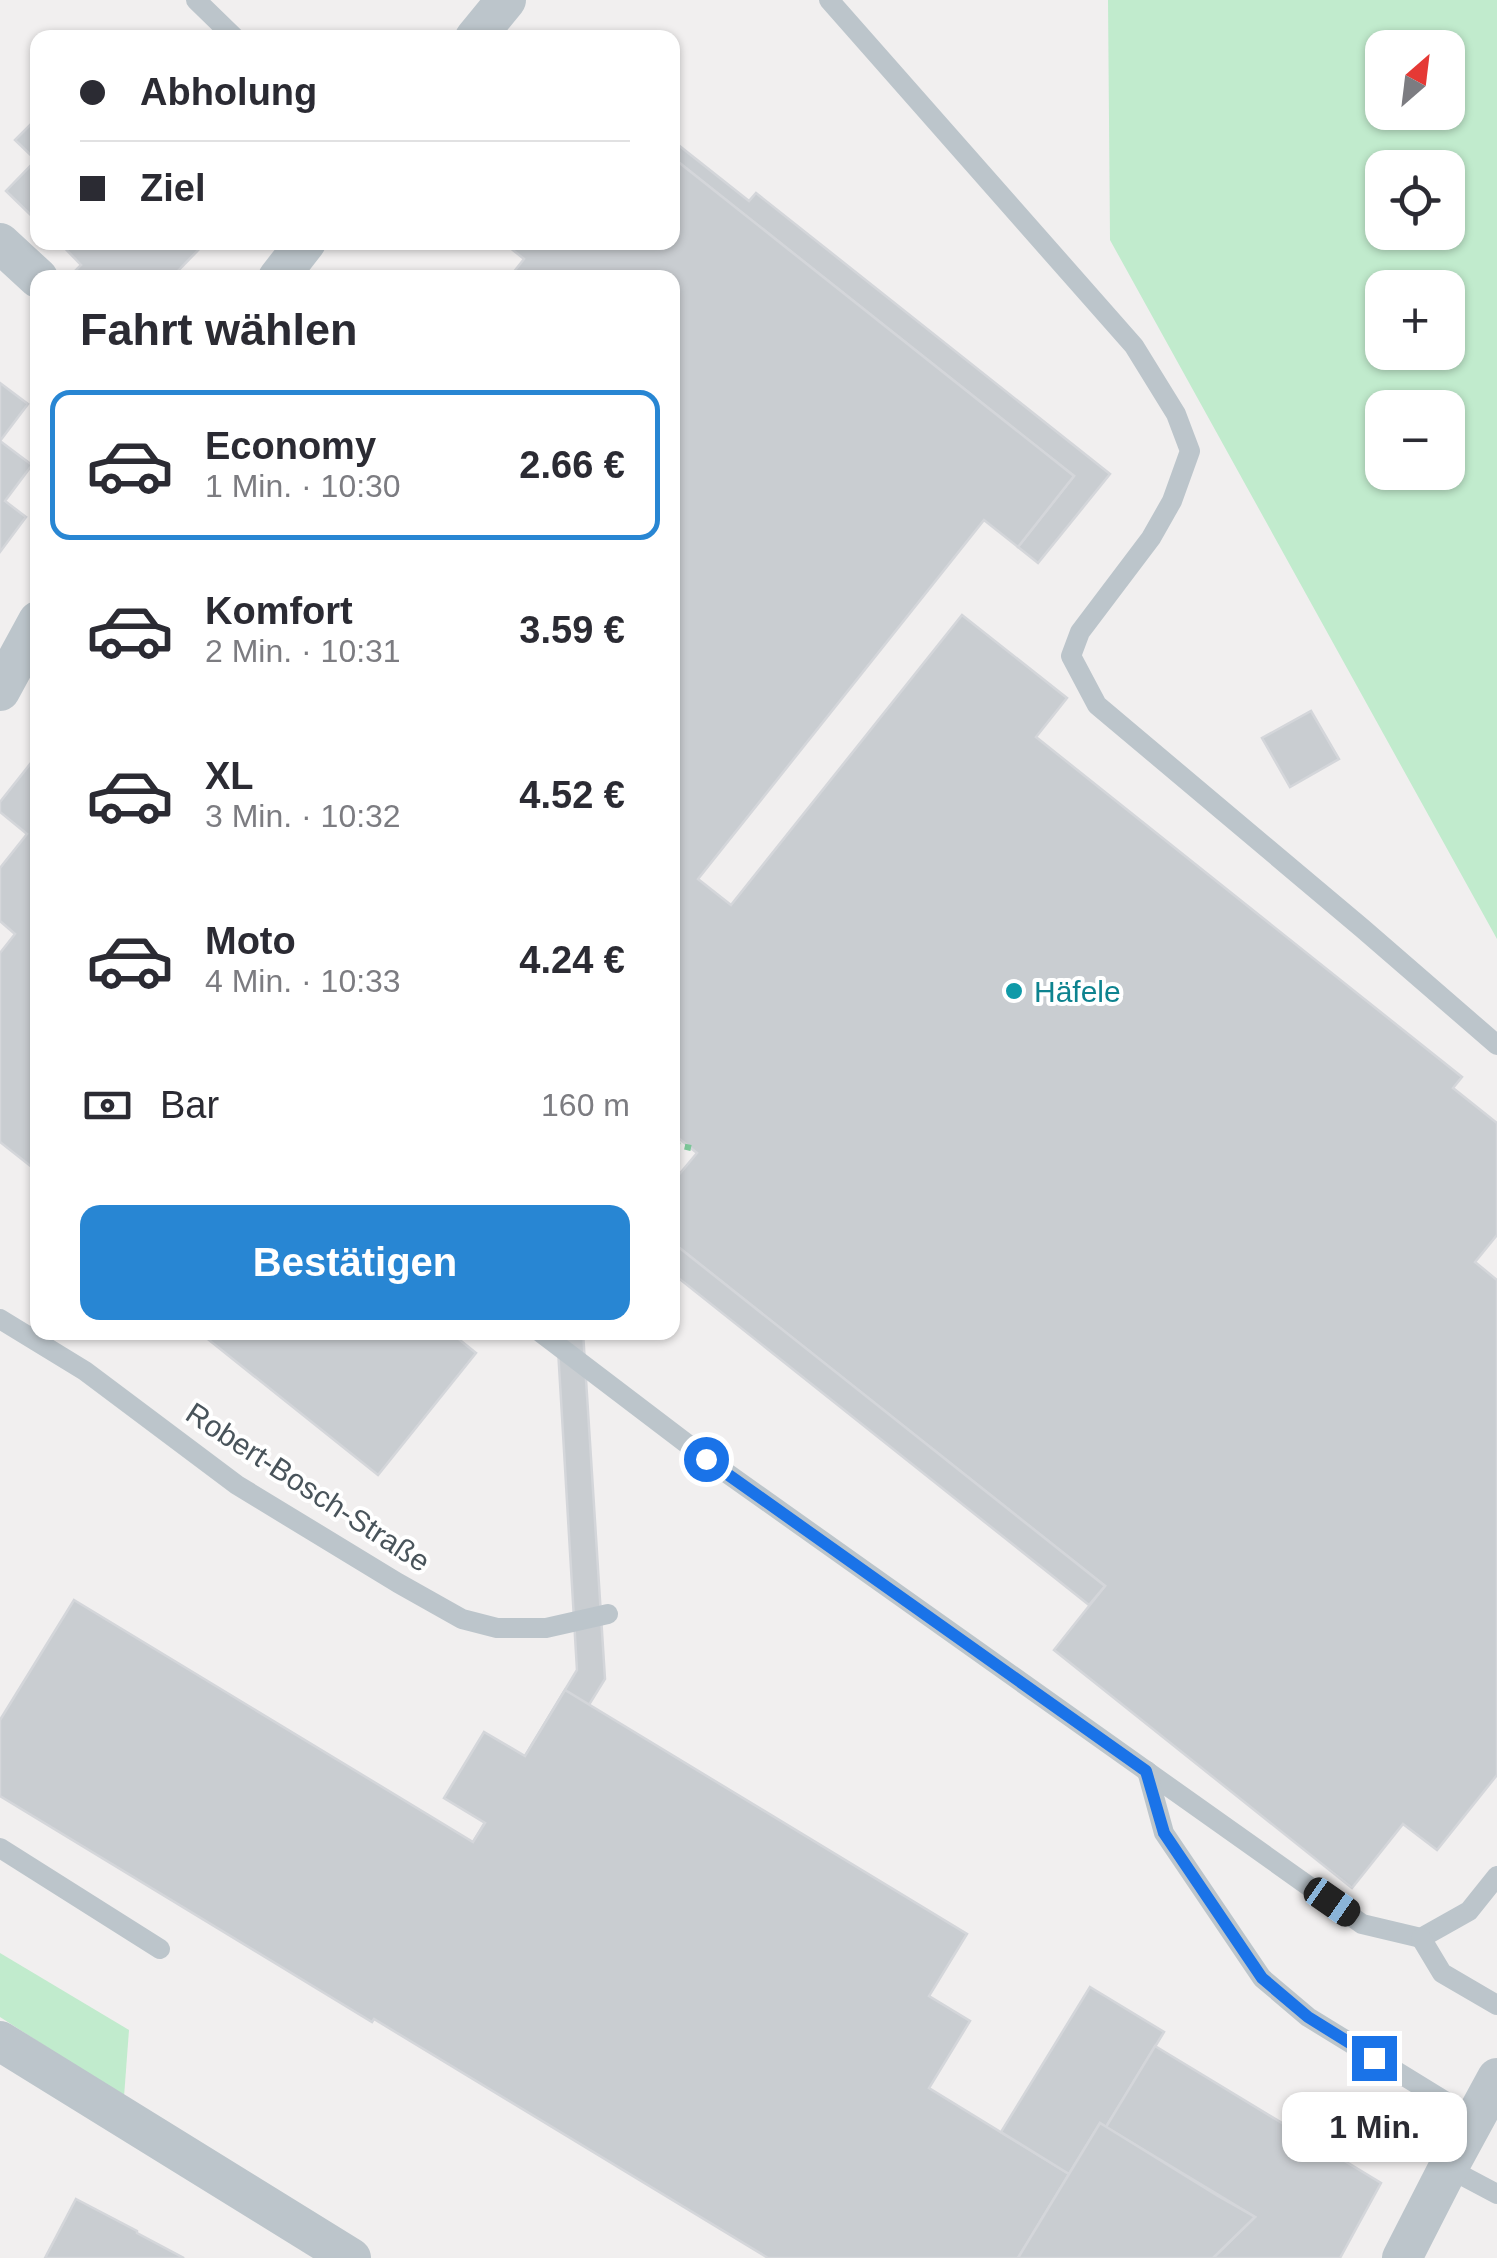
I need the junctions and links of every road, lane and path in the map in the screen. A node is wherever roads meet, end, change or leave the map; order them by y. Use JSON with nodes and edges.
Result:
{"nodes":[{"id":1,"x":196,"y":0,"type":"edge"},
{"id":2,"x":506,"y":0,"type":"edge"},
{"id":3,"x":828,"y":0,"type":"edge"},
{"id":4,"x":227,"y":30,"type":"edge"},
{"id":5,"x":482,"y":30,"type":"edge"},
{"id":6,"x":0,"y":243,"type":"edge"},
{"id":7,"x":300,"y":250,"type":"edge"},
{"id":8,"x":284,"y":270,"type":"edge"},
{"id":9,"x":30,"y":271,"type":"edge"},
{"id":10,"x":30,"y":636,"type":"edge"},
{"id":11,"x":0,"y":692,"type":"edge"},
{"id":12,"x":1497,"y":1045,"type":"edge"},
{"id":13,"x":680,"y":1146,"type":"edge"},
{"id":14,"x":692,"y":1148,"type":"dead end"},
{"id":15,"x":0,"y":1319,"type":"edge"},
{"id":16,"x":30,"y":1337,"type":"edge"},
{"id":17,"x":34,"y":1340,"type":"edge"},
{"id":18,"x":550,"y":1340,"type":"edge"},
{"id":19,"x":608,"y":1614,"type":"dead end"},
{"id":20,"x":1146,"y":1771,"type":"junction"},
{"id":21,"x":0,"y":1848,"type":"edge"},
{"id":22,"x":1497,"y":1876,"type":"edge"},
{"id":23,"x":1421,"y":1938,"type":"junction"},
{"id":24,"x":160,"y":1949,"type":"dead end"},
{"id":25,"x":1497,"y":2004,"type":"edge"},
{"id":26,"x":0,"y":2041,"type":"edge"},
{"id":27,"x":1497,"y":2078,"type":"edge"},
{"id":28,"x":1474,"y":2119,"type":"junction"},
{"id":29,"x":1448,"y":2168,"type":"junction"},
{"id":30,"x":1497,"y":2194,"type":"edge"},
{"id":31,"x":351,"y":2258,"type":"edge"},
{"id":32,"x":1402,"y":2258,"type":"edge"}],
"edges":[{"from":1,"to":4,"type":"lane"},
{"from":2,"to":5,"type":"street"},
{"from":3,"to":12,"type":"lane"},
{"from":6,"to":9,"type":"street"},
{"from":7,"to":8,"type":"street"},
{"from":10,"to":11,"type":"street"},
{"from":13,"to":14,"type":"path"},
{"from":15,"to":16,"type":"lane","name":"Robert-Bosch-Straße"},
{"from":17,"to":19,"type":"lane","name":"Robert-Bosch-Straße"},
{"from":18,"to":20,"type":"lane"},
{"from":20,"to":23,"type":"lane"},
{"from":20,"to":28,"type":"lane"},
{"from":21,"to":24,"type":"lane"},
{"from":22,"to":23,"type":"lane"},
{"from":23,"to":25,"type":"lane"},
{"from":26,"to":31,"type":"street"},
{"from":27,"to":28,"type":"street"},
{"from":28,"to":29,"type":"street"},
{"from":29,"to":30,"type":"lane"},
{"from":29,"to":32,"type":"street"}]}
